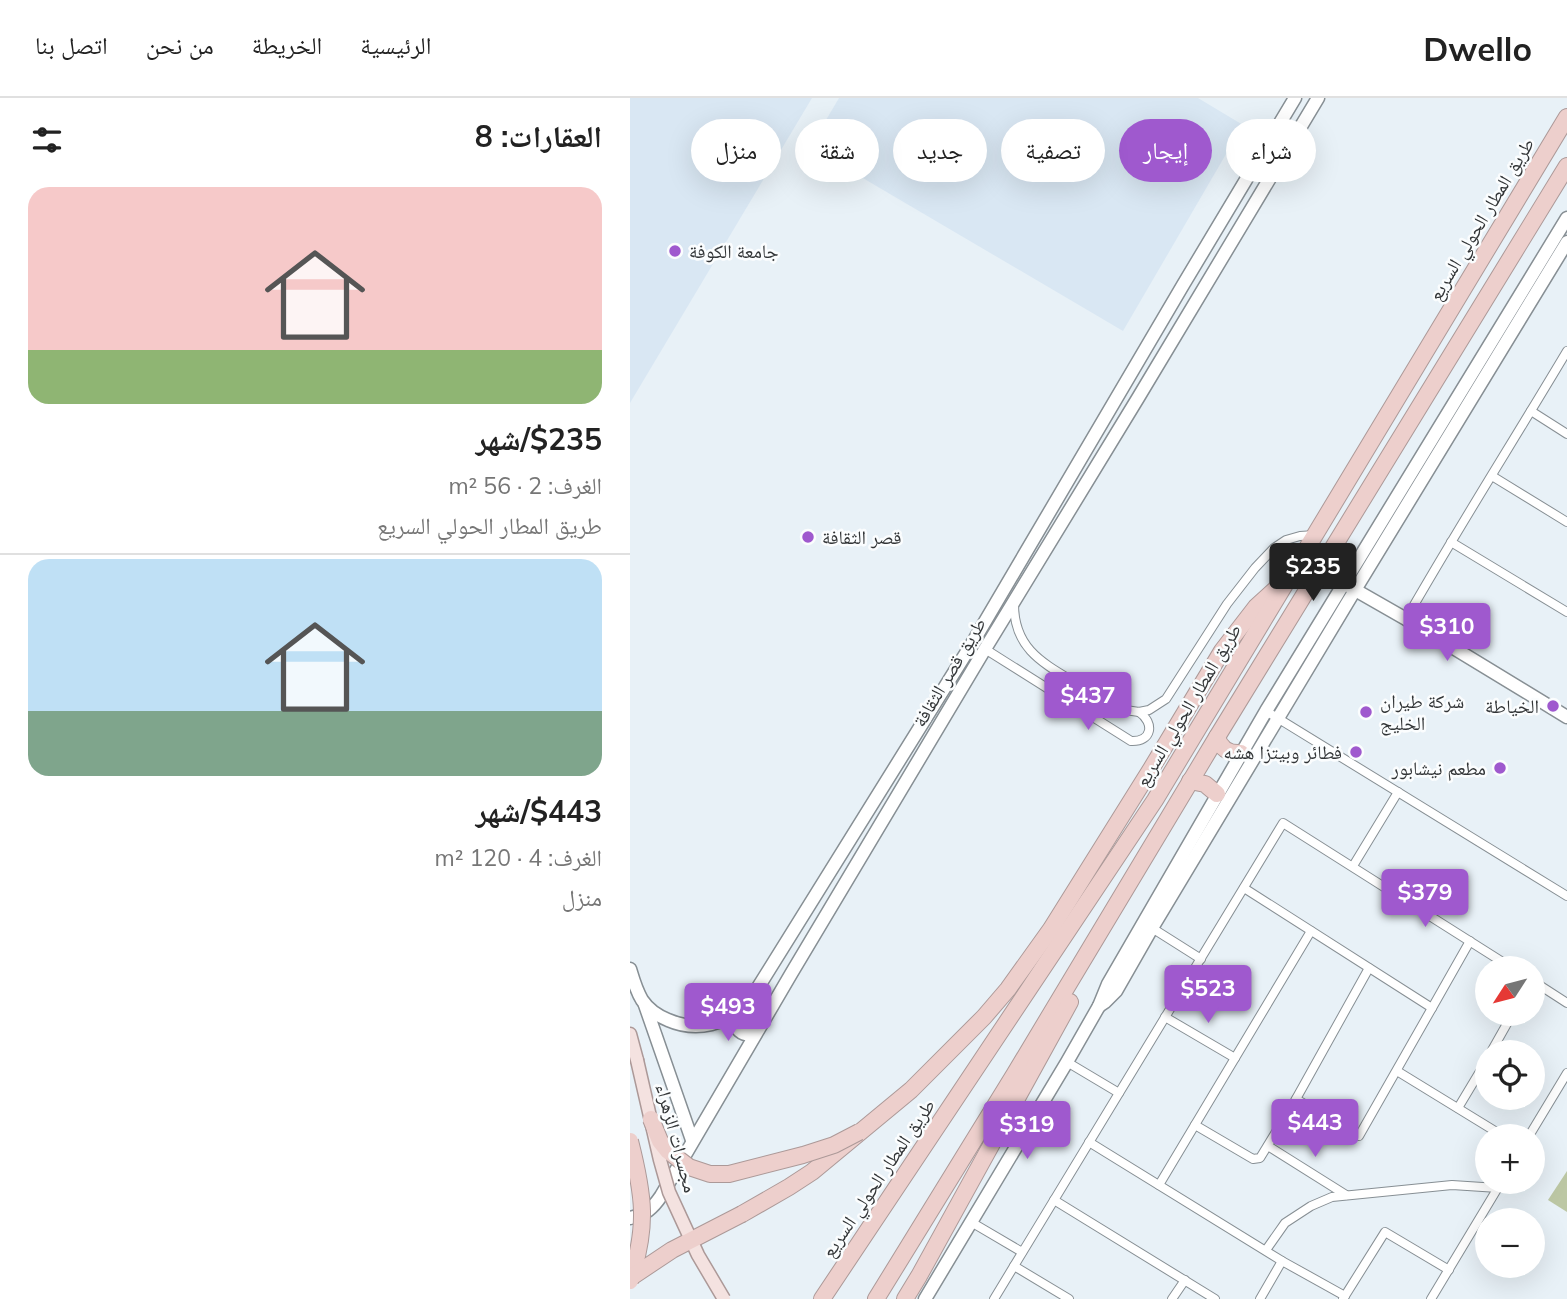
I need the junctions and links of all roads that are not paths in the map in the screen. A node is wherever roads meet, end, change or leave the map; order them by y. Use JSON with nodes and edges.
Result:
{"nodes":[{"id":1,"x":1296,"y":98,"type":"edge"},
{"id":2,"x":1318,"y":98,"type":"edge"},
{"id":3,"x":1567,"y":117,"type":"edge"},
{"id":4,"x":1567,"y":166,"type":"edge"},
{"id":5,"x":1567,"y":218,"type":"edge"},
{"id":6,"x":1567,"y":242,"type":"edge"},
{"id":7,"x":1183,"y":285,"type":"junction"},
{"id":8,"x":1200,"y":295,"type":"junction"},
{"id":9,"x":1432,"y":340,"type":"junction"},
{"id":10,"x":1567,"y":351,"type":"edge"},
{"id":11,"x":1453,"y":352,"type":"junction"},
{"id":12,"x":1408,"y":379,"type":"junction"},
{"id":13,"x":1429,"y":393,"type":"junction"},
{"id":14,"x":1531,"y":411,"type":"junction"},
{"id":15,"x":1567,"y":434,"type":"edge"},
{"id":16,"x":1492,"y":476,"type":"junction"},
{"id":17,"x":1567,"y":522,"type":"edge"},
{"id":18,"x":1315,"y":535,"type":"junction"},
{"id":19,"x":1451,"y":542,"type":"junction"},
{"id":20,"x":1289,"y":578,"type":"junction"},
{"id":21,"x":1350,"y":586,"type":"junction"},
{"id":22,"x":1014,"y":601,"type":"junction"},
{"id":23,"x":1567,"y":612,"type":"edge"},
{"id":24,"x":1406,"y":618,"type":"junction"},
{"id":25,"x":985,"y":649,"type":"junction"},
{"id":26,"x":1266,"y":711,"type":"junction"},
{"id":27,"x":1139,"y":712,"type":"junction"},
{"id":28,"x":1565,"y":713,"type":"edge"},
{"id":29,"x":1279,"y":719,"type":"junction"},
{"id":30,"x":1217,"y":737,"type":"junction"},
{"id":31,"x":1241,"y":753,"type":"junction"},
{"id":32,"x":1190,"y":781,"type":"junction"},
{"id":33,"x":1398,"y":792,"type":"junction"},
{"id":34,"x":1217,"y":794,"type":"junction"},
{"id":35,"x":1353,"y":866,"type":"junction"},
{"id":36,"x":1244,"y":888,"type":"junction"},
{"id":37,"x":1567,"y":896,"type":"edge"},
{"id":38,"x":1119,"y":899,"type":"junction"},
{"id":39,"x":1152,"y":928,"type":"junction"},
{"id":40,"x":1311,"y":931,"type":"junction"},
{"id":41,"x":1470,"y":941,"type":"junction"},
{"id":42,"x":1493,"y":956,"type":"edge"},
{"id":43,"x":1201,"y":959,"type":"junction"},
{"id":44,"x":1369,"y":968,"type":"junction"},
{"id":45,"x":630,"y":969,"type":"edge"},
{"id":46,"x":1545,"y":989,"type":"edge"},
{"id":47,"x":643,"y":1001,"type":"junction"},
{"id":48,"x":1567,"y":1003,"type":"edge"},
{"id":49,"x":1099,"y":1006,"type":"junction"},
{"id":50,"x":1432,"y":1009,"type":"junction"},
{"id":51,"x":734,"y":1015,"type":"junction"},
{"id":52,"x":1166,"y":1017,"type":"junction"},
{"id":53,"x":630,"y":1034,"type":"edge"},
{"id":54,"x":755,"y":1034,"type":"junction"},
{"id":55,"x":1235,"y":1058,"type":"junction"},
{"id":56,"x":1067,"y":1062,"type":"junction"},
{"id":57,"x":1397,"y":1071,"type":"junction"},
{"id":58,"x":1567,"y":1073,"type":"edge"},
{"id":59,"x":1475,"y":1080,"type":"edge"},
{"id":60,"x":1119,"y":1093,"type":"junction"},
{"id":61,"x":1296,"y":1099,"type":"junction"},
{"id":62,"x":1458,"y":1108,"type":"junction"},
{"id":63,"x":651,"y":1119,"type":"junction"},
{"id":64,"x":1484,"y":1124,"type":"edge"},
{"id":65,"x":1536,"y":1124,"type":"edge"},
{"id":66,"x":1195,"y":1125,"type":"junction"},
{"id":67,"x":859,"y":1132,"type":"junction"},
{"id":68,"x":692,"y":1140,"type":"junction"},
{"id":69,"x":630,"y":1141,"type":"edge"},
{"id":70,"x":1089,"y":1142,"type":"junction"},
{"id":71,"x":1268,"y":1146,"type":"junction"},
{"id":72,"x":1159,"y":1185,"type":"junction"},
{"id":73,"x":1475,"y":1185,"type":"edge"},
{"id":74,"x":1495,"y":1194,"type":"edge"},
{"id":75,"x":1346,"y":1195,"type":"junction"},
{"id":76,"x":1054,"y":1200,"type":"junction"},
{"id":77,"x":630,"y":1218,"type":"edge"},
{"id":78,"x":971,"y":1222,"type":"junction"},
{"id":79,"x":1266,"y":1250,"type":"junction"},
{"id":80,"x":1022,"y":1252,"type":"junction"},
{"id":81,"x":1282,"y":1261,"type":"junction"},
{"id":82,"x":1014,"y":1266,"type":"junction"},
{"id":83,"x":1449,"y":1270,"type":"junction"},
{"id":84,"x":630,"y":1279,"type":"edge"},
{"id":85,"x":1185,"y":1280,"type":"junction"},
{"id":86,"x":1344,"y":1298,"type":"edge"},
{"id":87,"x":724,"y":1299,"type":"edge"},
{"id":88,"x":822,"y":1299,"type":"edge"},
{"id":89,"x":876,"y":1299,"type":"edge"},
{"id":90,"x":905,"y":1299,"type":"edge"},
{"id":91,"x":925,"y":1299,"type":"edge"},
{"id":92,"x":994,"y":1299,"type":"edge"},
{"id":93,"x":1069,"y":1299,"type":"edge"},
{"id":94,"x":1172,"y":1299,"type":"edge"},
{"id":95,"x":1215,"y":1299,"type":"edge"},
{"id":96,"x":1260,"y":1299,"type":"edge"},
{"id":97,"x":1431,"y":1299,"type":"edge"}],
"edges":[{"from":1,"to":7,"type":"street","name":"طريق قصر الثقافة"},
{"from":2,"to":8,"type":"street","name":"طريق قصر الثقافة"},
{"from":3,"to":9,"type":"highway","name":"طريق المطار الحولي السريع"},
{"from":4,"to":11,"type":"highway"},
{"from":5,"to":21,"type":"street"},
{"from":6,"to":21,"type":"street"},
{"from":7,"to":8,"type":"street"},
{"from":7,"to":51,"type":"street","name":"طريق قصر الثقافة"},
{"from":8,"to":22,"type":"street","name":"طريق قصر الثقافة"},
{"from":9,"to":11,"type":"highway"},
{"from":9,"to":12,"type":"highway","name":"طريق المطار الحولي السريع"},
{"from":10,"to":14,"type":"street"},
{"from":11,"to":13,"type":"highway"},
{"from":12,"to":13,"type":"highway"},
{"from":12,"to":18,"type":"highway","name":"طريق المطار الحولي السريع"},
{"from":13,"to":30,"type":"highway"},
{"from":14,"to":15,"type":"street"},
{"from":14,"to":16,"type":"street"},
{"from":16,"to":17,"type":"street"},
{"from":16,"to":19,"type":"street"},
{"from":18,"to":20,"type":"highway","name":"طريق المطار الحولي السريع"},
{"from":18,"to":27,"type":"street"},
{"from":19,"to":23,"type":"street"},
{"from":19,"to":24,"type":"street"},
{"from":20,"to":67,"type":"highway"},
{"from":20,"to":88,"type":"highway","name":"طريق المطار الحولي السريع"},
{"from":21,"to":24,"type":"street"},
{"from":21,"to":26,"type":"street"},
{"from":21,"to":29,"type":"street"},
{"from":22,"to":25,"type":"street","name":"طريق قصر الثقافة"},
{"from":22,"to":27,"type":"street"},
{"from":24,"to":28,"type":"street"},
{"from":25,"to":27,"type":"street"},
{"from":25,"to":54,"type":"street","name":"طريق قصر الثقافة"},
{"from":26,"to":29,"type":"street"},
{"from":26,"to":31,"type":"street"},
{"from":29,"to":33,"type":"street"},
{"from":29,"to":39,"type":"street"},
{"from":30,"to":31,"type":"highway"},
{"from":30,"to":32,"type":"highway"},
{"from":31,"to":34,"type":"street"},
{"from":32,"to":34,"type":"highway"},
{"from":32,"to":38,"type":"highway"},
{"from":33,"to":35,"type":"street"},
{"from":33,"to":37,"type":"street"},
{"from":34,"to":49,"type":"street"},
{"from":35,"to":36,"type":"street"},
{"from":35,"to":41,"type":"street"},
{"from":36,"to":40,"type":"street"},
{"from":36,"to":43,"type":"street"},
{"from":38,"to":89,"type":"highway"},
{"from":38,"to":90,"type":"highway"},
{"from":39,"to":43,"type":"street"},
{"from":39,"to":49,"type":"street"},
{"from":40,"to":44,"type":"street"},
{"from":40,"to":55,"type":"street"},
{"from":41,"to":42,"type":"street"},
{"from":41,"to":50,"type":"street"},
{"from":43,"to":52,"type":"street"},
{"from":44,"to":50,"type":"street"},
{"from":44,"to":61,"type":"street"},
{"from":45,"to":47,"type":"street"},
{"from":46,"to":48,"type":"street"},
{"from":47,"to":51,"type":"street","name":"طريق قصر الثقافة"},
{"from":47,"to":68,"type":"street"},
{"from":49,"to":56,"type":"street"},
{"from":50,"to":57,"type":"street"},
{"from":51,"to":54,"type":"street"},
{"from":52,"to":55,"type":"street"},
{"from":52,"to":60,"type":"street"},
{"from":53,"to":63,"type":"main road","name":"مجسرات الزهراء","bridge":true},
{"from":54,"to":68,"type":"street","name":"طريق قصر الثقافة"},
{"from":55,"to":66,"type":"street"},
{"from":56,"to":60,"type":"street"},
{"from":56,"to":78,"type":"street"},
{"from":57,"to":61,"type":"street"},
{"from":57,"to":62,"type":"street"},
{"from":58,"to":65,"type":"street"},
{"from":59,"to":62,"type":"street"},
{"from":60,"to":70,"type":"street"},
{"from":61,"to":71,"type":"street"},
{"from":62,"to":64,"type":"street"},
{"from":63,"to":67,"type":"highway","bridge":true},
{"from":63,"to":87,"type":"main road","name":"مجسرات الزهراء","bridge":true},
{"from":66,"to":71,"type":"street"},
{"from":66,"to":72,"type":"street"},
{"from":67,"to":84,"type":"highway","bridge":true},
{"from":68,"to":77,"type":"street","name":"طريق قصر الثقافة"},
{"from":69,"to":84,"type":"highway","bridge":true},
{"from":70,"to":72,"type":"street"},
{"from":70,"to":76,"type":"street"},
{"from":71,"to":75,"type":"street"},
{"from":72,"to":79,"type":"street"},
{"from":73,"to":75,"type":"street"},
{"from":74,"to":83,"type":"street"},
{"from":75,"to":79,"type":"street"},
{"from":76,"to":80,"type":"street"},
{"from":76,"to":85,"type":"street"},
{"from":78,"to":80,"type":"street"},
{"from":78,"to":91,"type":"street"},
{"from":79,"to":81,"type":"street"},
{"from":80,"to":82,"type":"street"},
{"from":81,"to":86,"type":"street"},
{"from":81,"to":96,"type":"street"},
{"from":82,"to":92,"type":"street"},
{"from":82,"to":93,"type":"street"},
{"from":83,"to":86,"type":"street"},
{"from":83,"to":97,"type":"street"},
{"from":85,"to":94,"type":"street"},
{"from":85,"to":95,"type":"street"}]}
